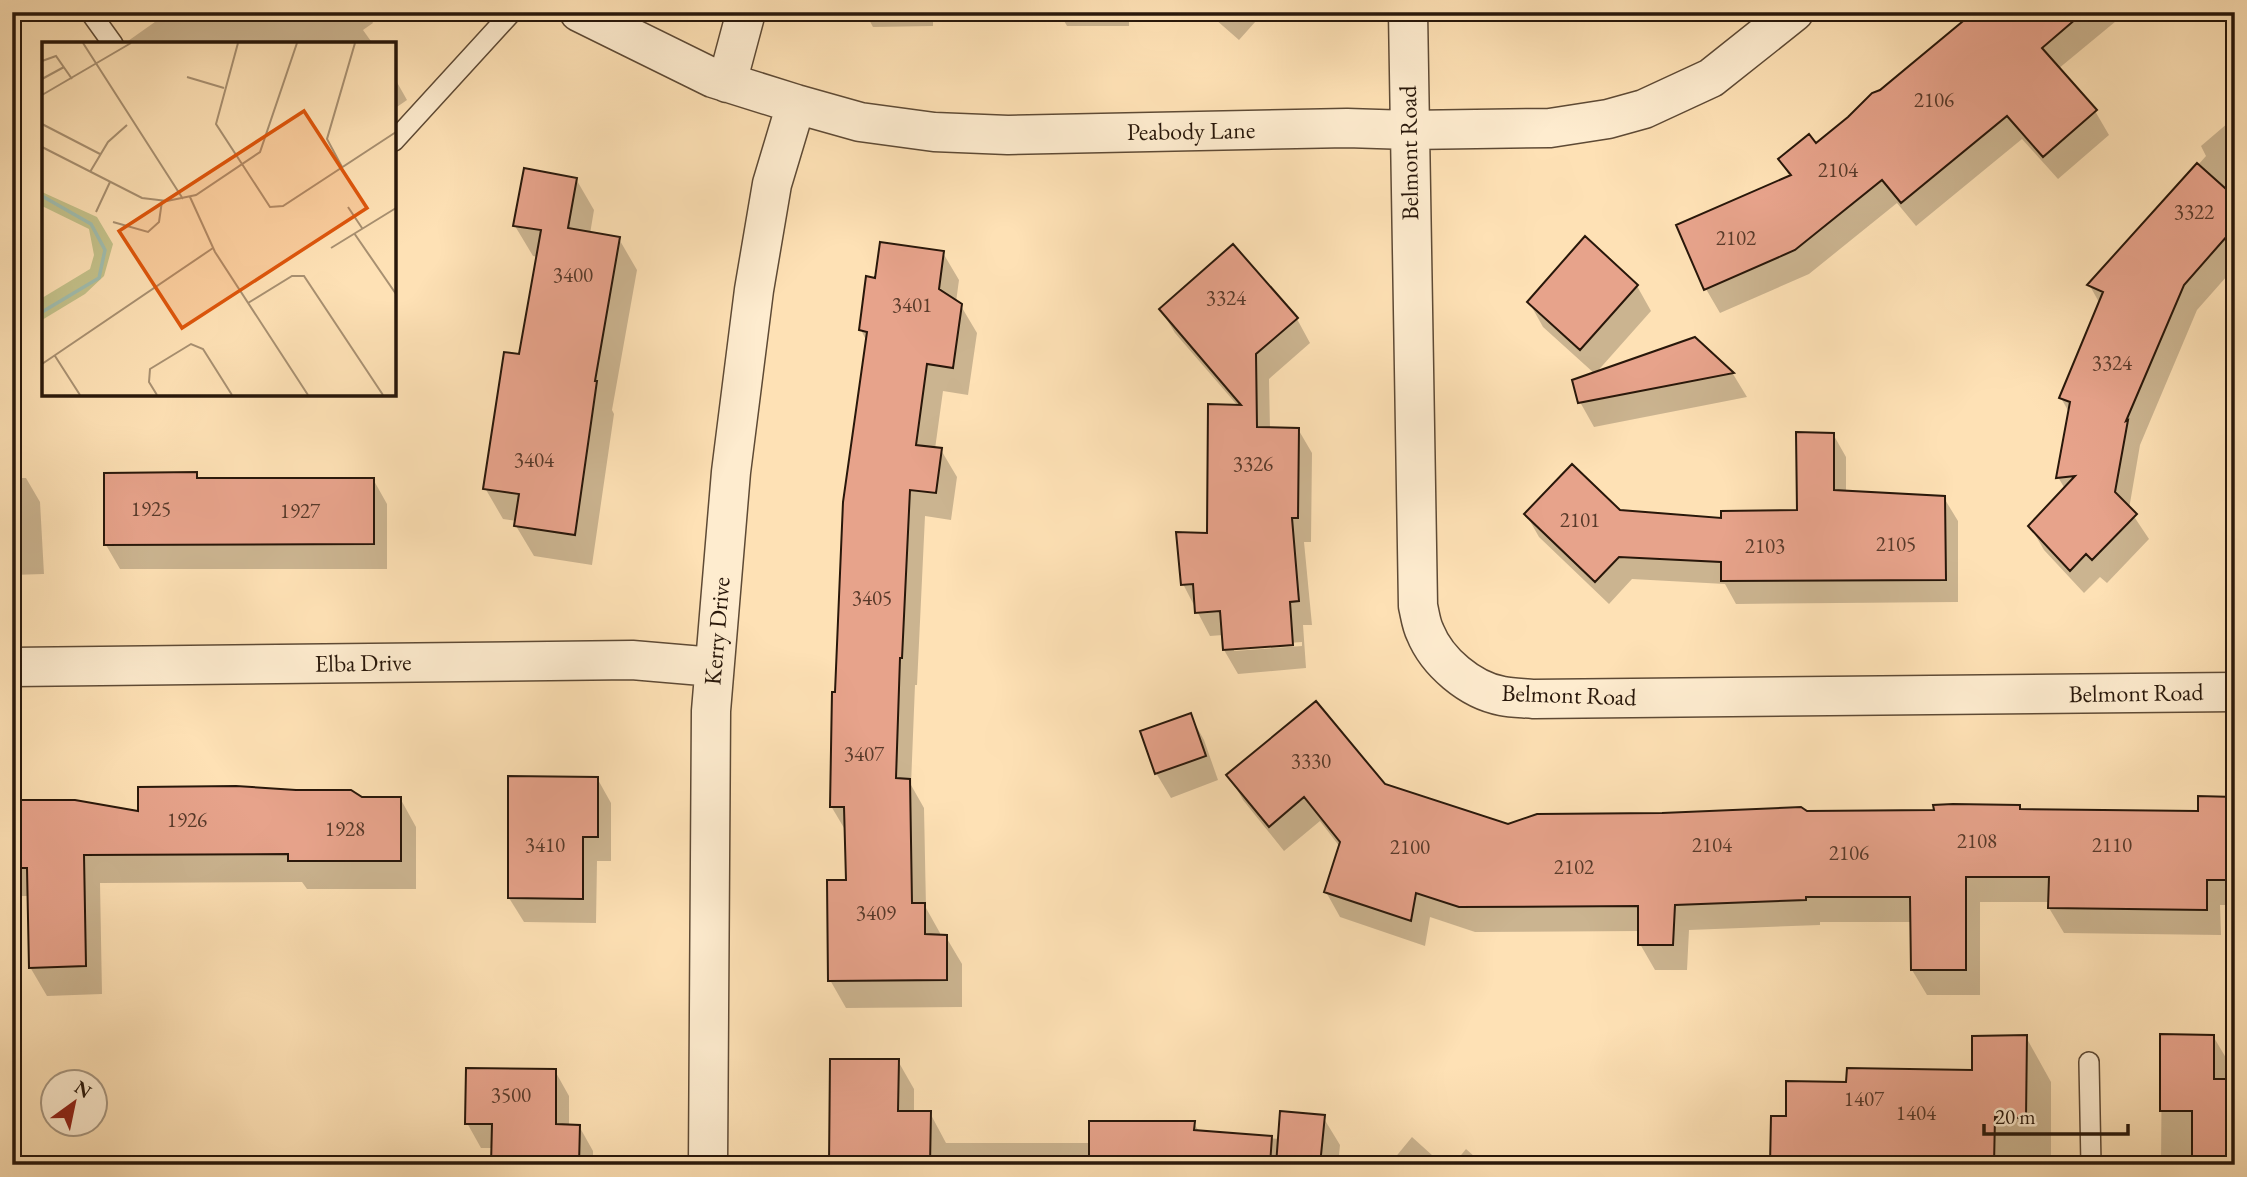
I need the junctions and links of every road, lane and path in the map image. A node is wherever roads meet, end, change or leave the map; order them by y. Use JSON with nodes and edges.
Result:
{"nodes":[{"id":1,"x":90,"y":12,"type":"edge"},
{"id":2,"x":512,"y":12,"type":"edge"},
{"id":3,"x":579,"y":12,"type":"edge"},
{"id":4,"x":746,"y":12,"type":"edge"},
{"id":5,"x":1408,"y":12,"type":"edge"},
{"id":6,"x":1794,"y":12,"type":"edge"},
{"id":7,"x":112,"y":42,"type":"edge"},
{"id":8,"x":727,"y":83,"type":"junction"},
{"id":9,"x":796,"y":104,"type":"junction"},
{"id":10,"x":1409,"y":130,"type":"junction"},
{"id":11,"x":396,"y":139,"type":"edge"},
{"id":12,"x":12,"y":667,"type":"edge"},
{"id":13,"x":714,"y":667,"type":"junction"},
{"id":14,"x":2235,"y":692,"type":"edge"},
{"id":15,"x":2089,"y":1062,"type":"dead end"},
{"id":16,"x":708,"y":1165,"type":"edge"},
{"id":17,"x":2091,"y":1165,"type":"edge"}],
"edges":[{"from":1,"to":7,"type":"lane"},
{"from":2,"to":11,"type":"lane"},
{"from":3,"to":8,"type":"street","name":"Peabody Lane"},
{"from":4,"to":8,"type":"street"},
{"from":5,"to":10,"type":"street","name":"Belmont Road"},
{"from":6,"to":10,"type":"street","name":"Peabody Lane"},
{"from":8,"to":9,"type":"street","name":"Peabody Lane"},
{"from":9,"to":10,"type":"street","name":"Peabody Lane"},
{"from":9,"to":13,"type":"street","name":"Kerry Drive"},
{"from":10,"to":14,"type":"street","name":"Belmont Road"},
{"from":12,"to":13,"type":"street","name":"Elba Drive"},
{"from":13,"to":16,"type":"street","name":"Kerry Drive"},
{"from":15,"to":17,"type":"lane"}]}
